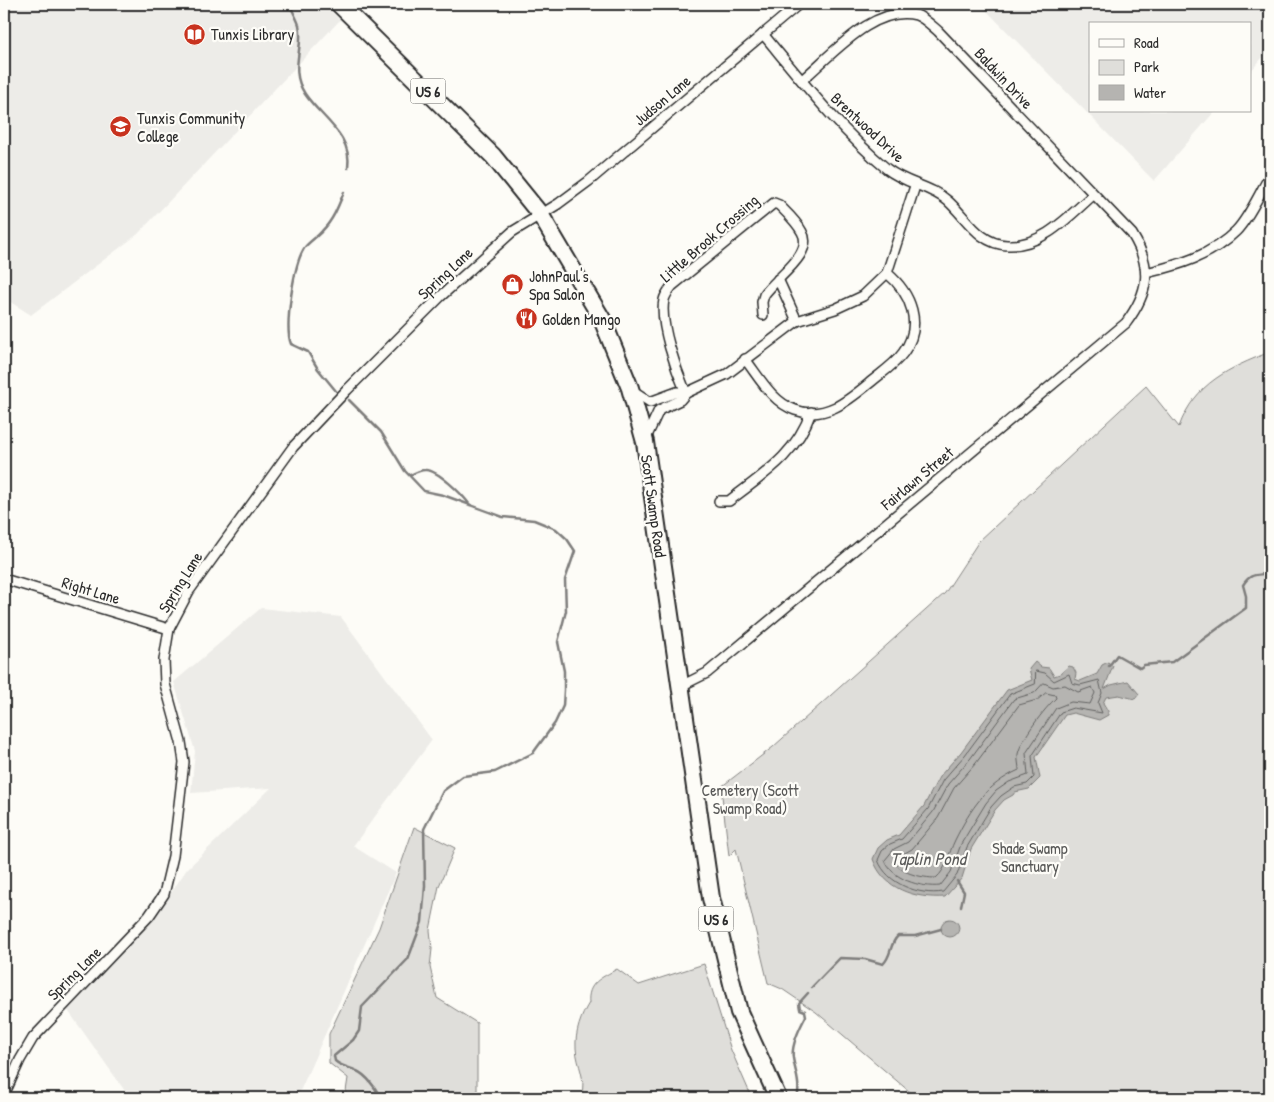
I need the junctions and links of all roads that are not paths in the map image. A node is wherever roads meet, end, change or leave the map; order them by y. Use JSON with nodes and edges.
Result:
{"nodes":[{"id":1,"x":339,"y":4,"type":"edge"},
{"id":2,"x":799,"y":4,"type":"edge"},
{"id":3,"x":763,"y":34,"type":"junction"},
{"id":4,"x":802,"y":80,"type":"junction"},
{"id":5,"x":1270,"y":176,"type":"edge"},
{"id":6,"x":915,"y":186,"type":"junction"},
{"id":7,"x":1093,"y":195,"type":"junction"},
{"id":8,"x":540,"y":214,"type":"junction"},
{"id":9,"x":887,"y":273,"type":"junction"},
{"id":10,"x":1146,"y":273,"type":"junction"},
{"id":11,"x":778,"y":279,"type":"junction"},
{"id":12,"x":763,"y":315,"type":"dead end"},
{"id":13,"x":797,"y":321,"type":"junction"},
{"id":14,"x":745,"y":359,"type":"junction"},
{"id":15,"x":630,"y":388,"type":"junction"},
{"id":16,"x":686,"y":393,"type":"junction"},
{"id":17,"x":811,"y":412,"type":"junction"},
{"id":18,"x":645,"y":442,"type":"junction"},
{"id":19,"x":719,"y":501,"type":"dead end"},
{"id":20,"x":4,"y":579,"type":"edge"},
{"id":21,"x":169,"y":629,"type":"junction"},
{"id":22,"x":681,"y":686,"type":"junction"},
{"id":23,"x":4,"y":1096,"type":"edge"},
{"id":24,"x":778,"y":1098,"type":"edge"}],
"edges":[{"from":1,"to":8,"type":"highway","name":"Scott Swamp Road","number":"US 6"},
{"from":2,"to":3,"type":"street","name":"Judson Lane"},
{"from":3,"to":4,"type":"street","name":"Brentwood Drive"},
{"from":3,"to":8,"type":"street","name":"Judson Lane"},
{"from":4,"to":6,"type":"street","name":"Brentwood Drive"},
{"from":4,"to":7,"type":"street","name":"Baldwin Drive"},
{"from":5,"to":10,"type":"street"},
{"from":6,"to":7,"type":"street","name":"Brentwood Drive"},
{"from":6,"to":9,"type":"street"},
{"from":7,"to":10,"type":"street","name":"Baldwin Drive"},
{"from":8,"to":15,"type":"highway","name":"Scott Swamp Road","number":"US 6"},
{"from":8,"to":21,"type":"street","name":"Spring Lane"},
{"from":9,"to":13,"type":"street"},
{"from":9,"to":17,"type":"street"},
{"from":10,"to":22,"type":"street","name":"Fairlawn Street"},
{"from":11,"to":12,"type":"street","name":"Little Brook Crossing"},
{"from":11,"to":13,"type":"street"},
{"from":11,"to":16,"type":"street","name":"Little Brook Crossing"},
{"from":13,"to":14,"type":"street"},
{"from":14,"to":16,"type":"street"},
{"from":14,"to":17,"type":"street"},
{"from":15,"to":16,"type":"street"},
{"from":15,"to":18,"type":"highway","name":"Scott Swamp Road","number":"US 6"},
{"from":16,"to":18,"type":"street"},
{"from":17,"to":19,"type":"street"},
{"from":18,"to":22,"type":"highway","name":"Scott Swamp Road","number":"US 6"},
{"from":20,"to":21,"type":"street","name":"Right Lane"},
{"from":21,"to":23,"type":"street","name":"Spring Lane"},
{"from":22,"to":24,"type":"highway","name":"Scott Swamp Road","number":"US 6"}]}
